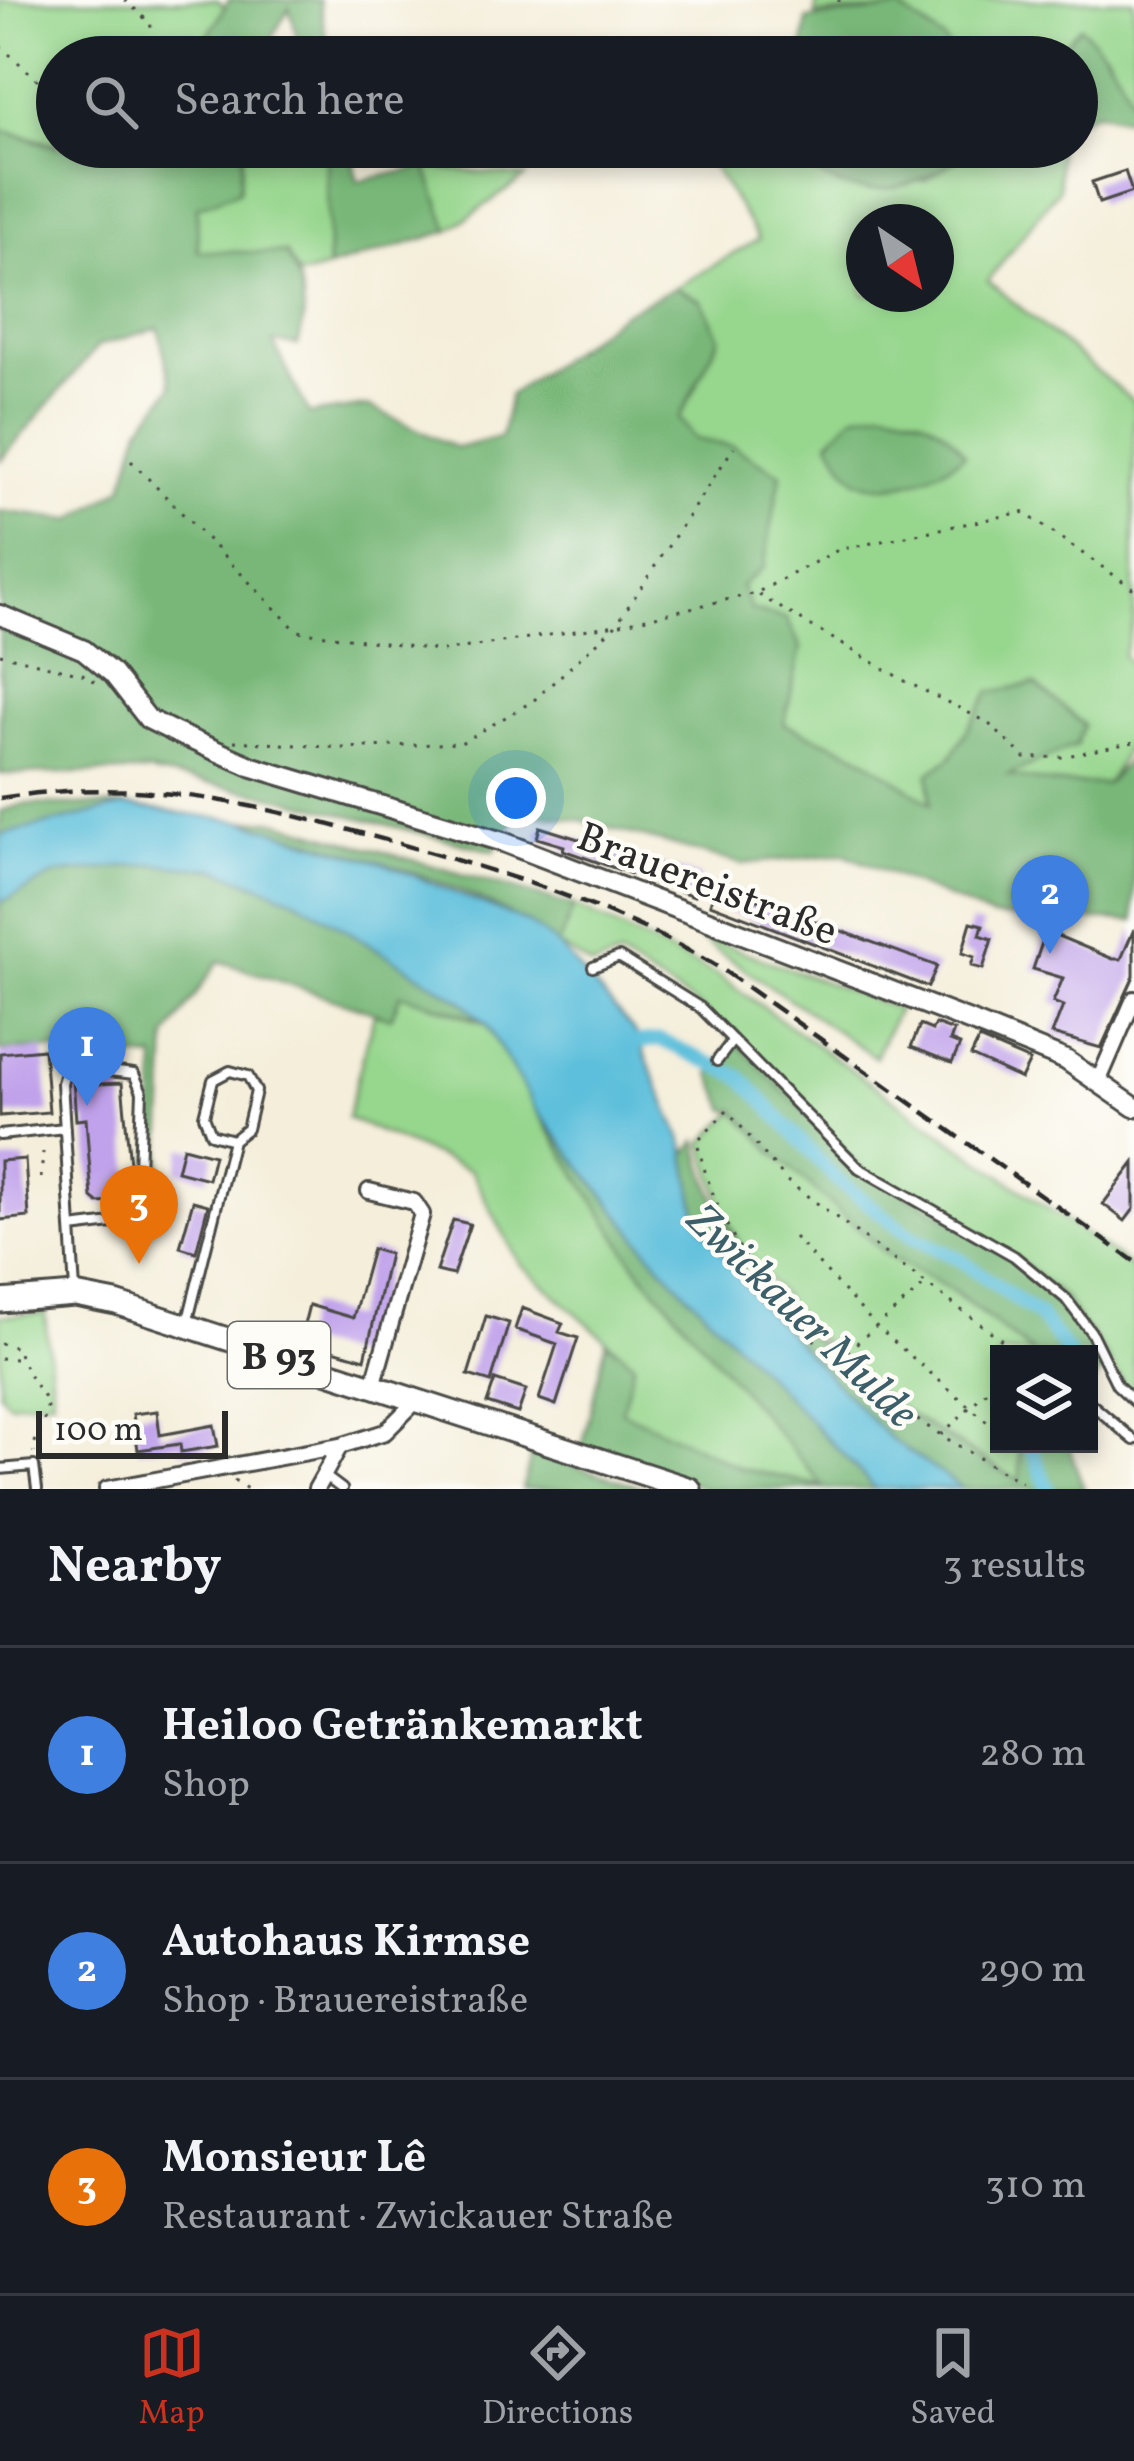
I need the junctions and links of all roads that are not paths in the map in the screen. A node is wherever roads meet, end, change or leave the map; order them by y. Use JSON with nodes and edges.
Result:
{"nodes":[{"id":1,"x":0,"y":615,"type":"edge"},
{"id":2,"x":593,"y":967,"type":"dead end"},
{"id":3,"x":1134,"y":999,"type":"edge"},
{"id":4,"x":733,"y":1040,"type":"junction"},
{"id":5,"x":717,"y":1061,"type":"dead end"},
{"id":6,"x":1099,"y":1080,"type":"junction"},
{"id":7,"x":1134,"y":1107,"type":"edge"},
{"id":8,"x":65,"y":1128,"type":"junction"},
{"id":9,"x":0,"y":1135,"type":"edge"},
{"id":10,"x":233,"y":1141,"type":"junction"},
{"id":11,"x":370,"y":1191,"type":"dead end"},
{"id":12,"x":71,"y":1228,"type":"junction"},
{"id":13,"x":75,"y":1295,"type":"junction"},
{"id":14,"x":0,"y":1301,"type":"edge"},
{"id":15,"x":187,"y":1325,"type":"junction"},
{"id":16,"x":373,"y":1386,"type":"junction"},
{"id":17,"x":417,"y":1400,"type":"junction"},
{"id":18,"x":1134,"y":1401,"type":"edge"},
{"id":19,"x":1098,"y":1410,"type":"edge"},
{"id":20,"x":1134,"y":1440,"type":"edge"},
{"id":21,"x":340,"y":1446,"type":"junction"},
{"id":22,"x":0,"y":1468,"type":"edge"},
{"id":23,"x":321,"y":1483,"type":"edge"},
{"id":24,"x":138,"y":1487,"type":"edge"},
{"id":25,"x":37,"y":1489,"type":"edge"},
{"id":26,"x":112,"y":1489,"type":"edge"},
{"id":27,"x":342,"y":1489,"type":"edge"},
{"id":28,"x":690,"y":1489,"type":"edge"}],
"edges":[{"from":1,"to":6,"type":"street","name":"Brauereistraße"},
{"from":2,"to":4,"type":"lane"},
{"from":3,"to":6,"type":"street"},
{"from":4,"to":5,"type":"lane"},
{"from":4,"to":18,"type":"lane"},
{"from":6,"to":7,"type":"street","name":"Brauereistraße"},
{"from":8,"to":9,"type":"lane"},
{"from":8,"to":12,"type":"lane"},
{"from":8,"to":12,"type":"lane"},
{"from":10,"to":10,"type":"lane"},
{"from":10,"to":15,"type":"lane"},
{"from":11,"to":16,"type":"street"},
{"from":12,"to":13,"type":"lane"},
{"from":13,"to":14,"type":"main road","number":"B 93"},
{"from":13,"to":15,"type":"main road","number":"B 93"},
{"from":15,"to":16,"type":"main road","number":"B 93"},
{"from":16,"to":17,"type":"main road","number":"B 93"},
{"from":17,"to":21,"type":"street"},
{"from":17,"to":28,"type":"main road","number":"B 93"},
{"from":19,"to":20,"type":"lane"},
{"from":21,"to":23,"type":"street"},
{"from":21,"to":24,"type":"street"},
{"from":22,"to":25,"type":"lane"},
{"from":23,"to":27,"type":"lane"},
{"from":24,"to":26,"type":"street"}]}
